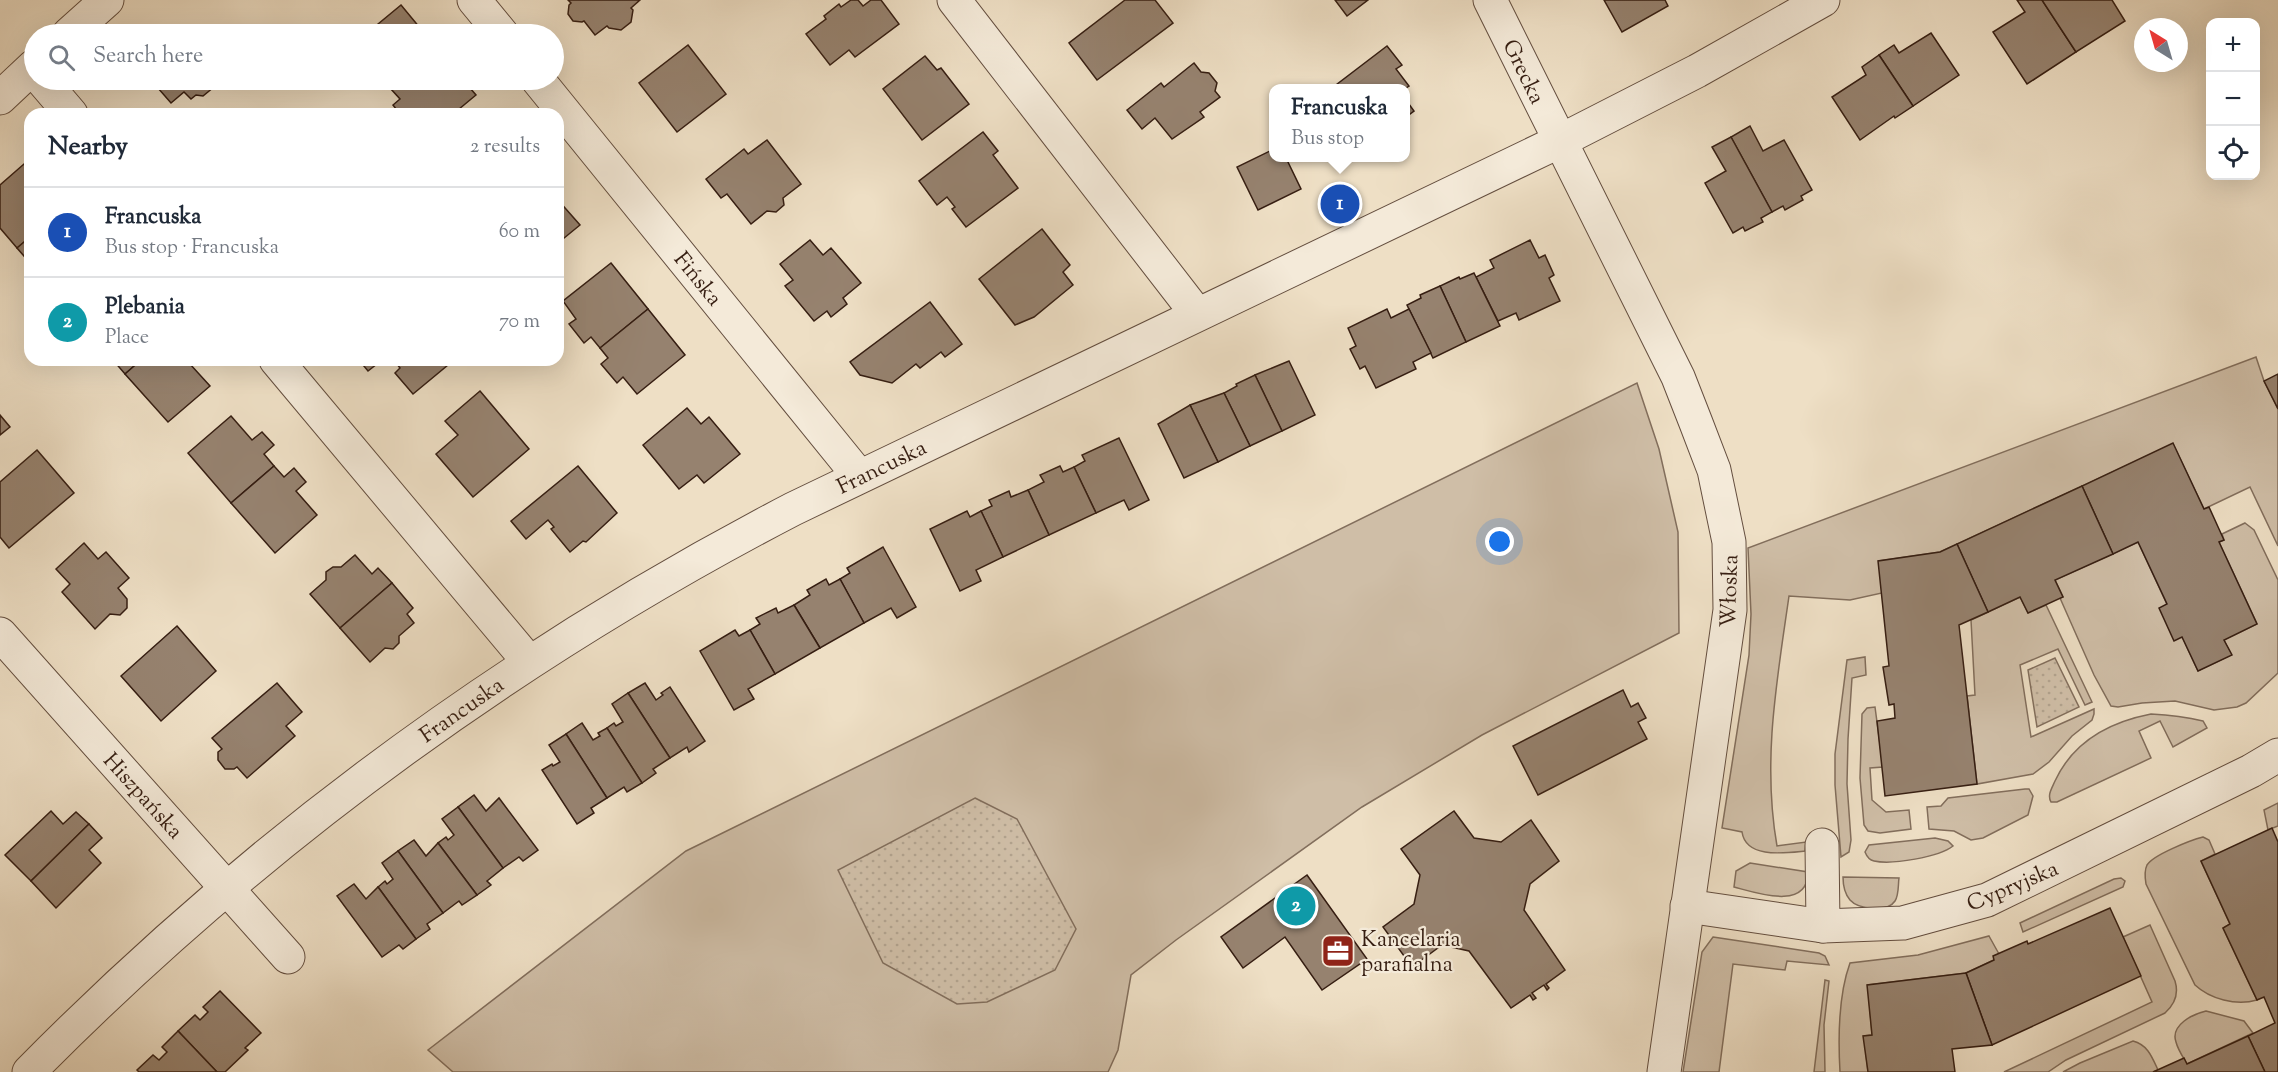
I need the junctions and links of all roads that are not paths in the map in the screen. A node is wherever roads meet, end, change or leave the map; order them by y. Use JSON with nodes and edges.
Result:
{"nodes":[{"id":1,"x":107,"y":0,"type":"edge"},
{"id":2,"x":474,"y":0,"type":"edge"},
{"id":3,"x":954,"y":0,"type":"edge"},
{"id":4,"x":1490,"y":0,"type":"edge"},
{"id":5,"x":1823,"y":0,"type":"edge"},
{"id":6,"x":80,"y":24,"type":"edge"},
{"id":7,"x":494,"y":24,"type":"edge"},
{"id":8,"x":24,"y":80,"type":"edge"},
{"id":9,"x":51,"y":90,"type":"edge"},
{"id":10,"x":546,"y":90,"type":"edge"},
{"id":11,"x":0,"y":98,"type":"edge"},
{"id":12,"x":66,"y":108,"type":"edge"},
{"id":13,"x":561,"y":108,"type":"edge"},
{"id":14,"x":564,"y":112,"type":"edge"},
{"id":15,"x":1560,"y":141,"type":"junction"},
{"id":16,"x":1197,"y":314,"type":"junction"},
{"id":17,"x":281,"y":366,"type":"edge"},
{"id":18,"x":859,"y":476,"type":"junction"},
{"id":19,"x":0,"y":634,"type":"edge"},
{"id":20,"x":529,"y":662,"type":"junction"},
{"id":21,"x":2278,"y":755,"type":"edge"},
{"id":22,"x":1822,"y":845,"type":"dead end"},
{"id":23,"x":227,"y":887,"type":"junction"},
{"id":24,"x":1687,"y":906,"type":"junction"},
{"id":25,"x":1823,"y":926,"type":"junction"},
{"id":26,"x":288,"y":957,"type":"dead end"},
{"id":27,"x":29,"y":1072,"type":"edge"},
{"id":28,"x":1664,"y":1072,"type":"edge"}],
"edges":[{"from":1,"to":6,"type":"street"},
{"from":2,"to":7,"type":"street"},
{"from":3,"to":16,"type":"street"},
{"from":4,"to":15,"type":"street","name":"Grecka"},
{"from":5,"to":15,"type":"street","name":"Francuska"},
{"from":8,"to":11,"type":"street"},
{"from":9,"to":12,"type":"street"},
{"from":10,"to":13,"type":"street","name":"Fińska"},
{"from":14,"to":18,"type":"street","name":"Fińska"},
{"from":15,"to":16,"type":"street","name":"Francuska"},
{"from":15,"to":24,"type":"street","name":"Włoska"},
{"from":16,"to":18,"type":"street","name":"Francuska"},
{"from":17,"to":20,"type":"street"},
{"from":18,"to":20,"type":"street","name":"Francuska"},
{"from":19,"to":23,"type":"street","name":"Hiszpańska"},
{"from":20,"to":23,"type":"street","name":"Francuska"},
{"from":21,"to":25,"type":"street","name":"Cypryjska"},
{"from":22,"to":25,"type":"street"},
{"from":23,"to":26,"type":"street","name":"Hiszpańska"},
{"from":23,"to":27,"type":"street","name":"Francuska"},
{"from":24,"to":25,"type":"street","name":"Cypryjska"},
{"from":24,"to":28,"type":"street","name":"Włoska"}]}
